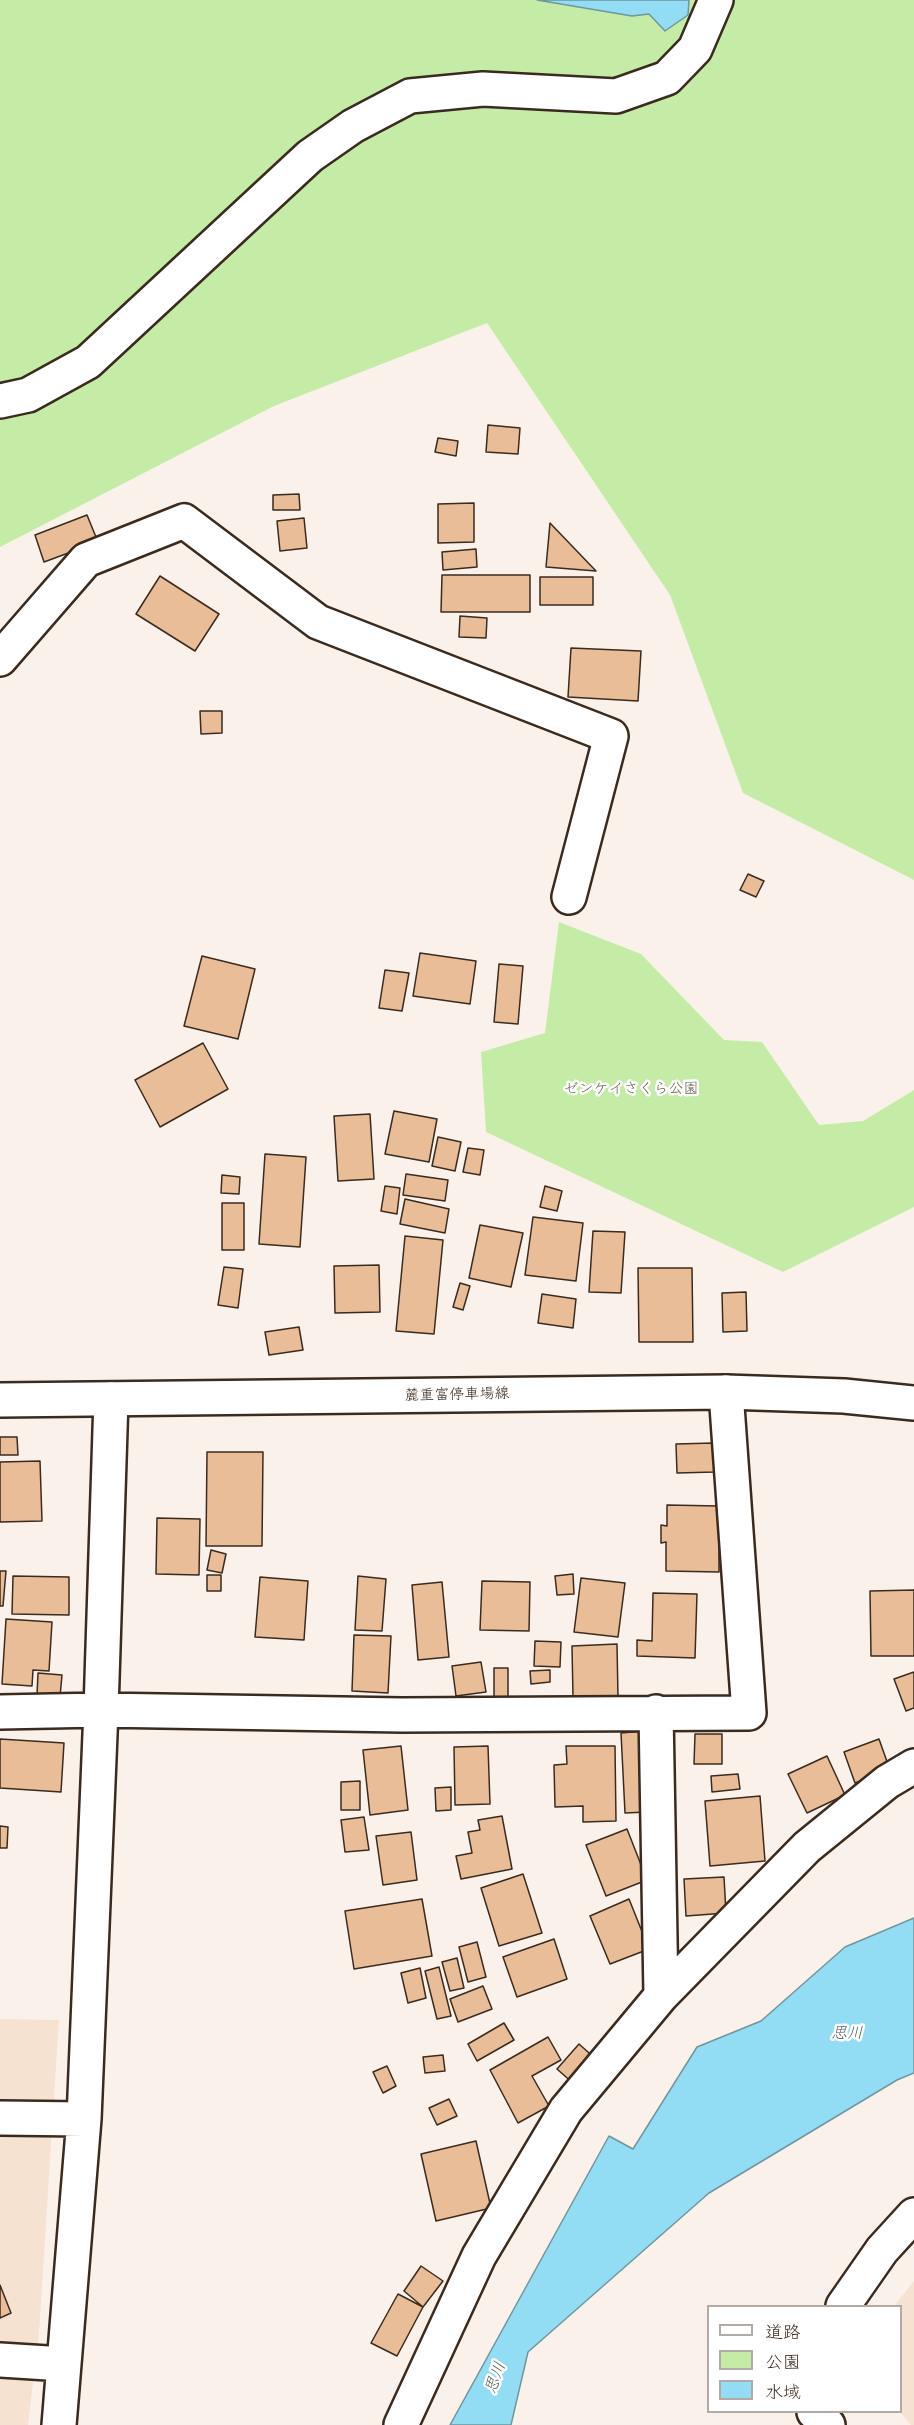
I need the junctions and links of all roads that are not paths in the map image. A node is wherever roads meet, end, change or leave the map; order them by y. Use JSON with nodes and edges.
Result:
{"nodes":[{"id":1,"x":716,"y":0,"type":"edge"},
{"id":2,"x":0,"y":401,"type":"edge"},
{"id":3,"x":0,"y":659,"type":"edge"},
{"id":4,"x":569,"y":897,"type":"dead end"},
{"id":5,"x":726,"y":1392,"type":"junction"},
{"id":6,"x":111,"y":1399,"type":"junction"},
{"id":7,"x":0,"y":1400,"type":"edge"},
{"id":8,"x":914,"y":1403,"type":"edge"},
{"id":9,"x":101,"y":1710,"type":"junction"},
{"id":10,"x":0,"y":1712,"type":"edge"},
{"id":11,"x":656,"y":1712,"type":"junction"},
{"id":12,"x":914,"y":1766,"type":"edge"},
{"id":13,"x":661,"y":1996,"type":"junction"},
{"id":14,"x":0,"y":2118,"type":"edge"},
{"id":15,"x":84,"y":2119,"type":"junction"},
{"id":16,"x":914,"y":2215,"type":"edge"},
{"id":17,"x":844,"y":2305,"type":"edge"},
{"id":18,"x":0,"y":2360,"type":"edge"},
{"id":19,"x":64,"y":2364,"type":"junction"},
{"id":20,"x":815,"y":2413,"type":"edge"},
{"id":21,"x":59,"y":2425,"type":"edge"},
{"id":22,"x":401,"y":2425,"type":"edge"},
{"id":23,"x":828,"y":2425,"type":"edge"}],
"edges":[{"from":1,"to":2,"type":"street"},
{"from":3,"to":4,"type":"street"},
{"from":5,"to":6,"type":"street","name":"麓重富停車場線"},
{"from":5,"to":8,"type":"street","name":"麓重富停車場線"},
{"from":5,"to":11,"type":"street"},
{"from":6,"to":7,"type":"street","name":"麓重富停車場線"},
{"from":6,"to":9,"type":"street"},
{"from":9,"to":10,"type":"street"},
{"from":9,"to":11,"type":"street"},
{"from":9,"to":15,"type":"street"},
{"from":11,"to":13,"type":"street"},
{"from":12,"to":13,"type":"street"},
{"from":13,"to":22,"type":"street"},
{"from":14,"to":15,"type":"street"},
{"from":15,"to":19,"type":"street"},
{"from":16,"to":17,"type":"street"},
{"from":18,"to":19,"type":"street"},
{"from":19,"to":21,"type":"street"},
{"from":20,"to":23,"type":"street"}]}
